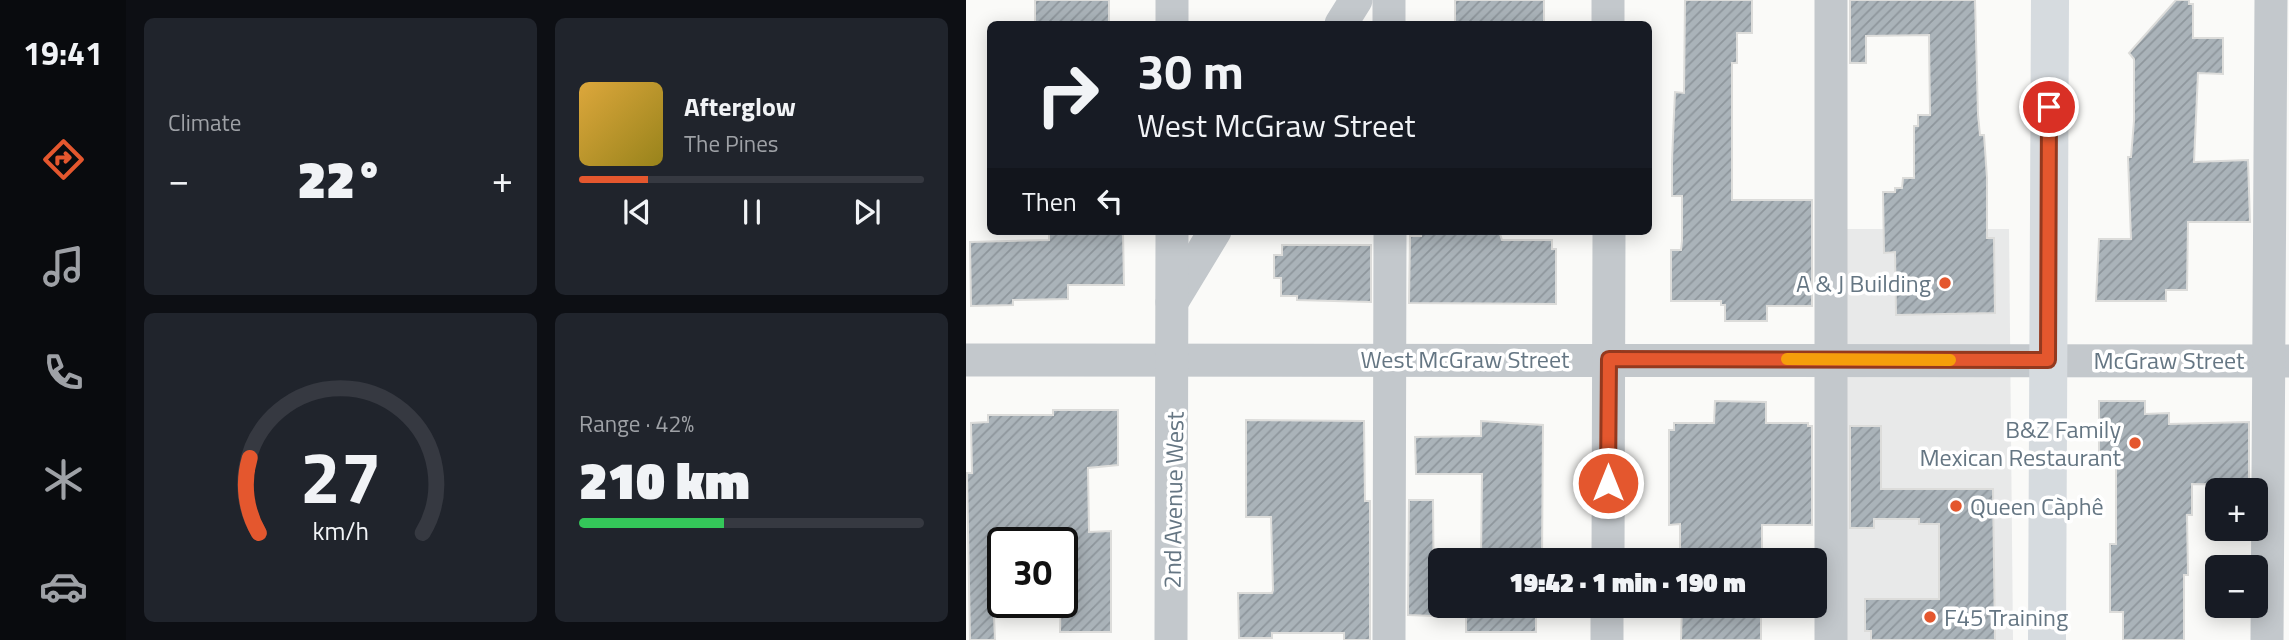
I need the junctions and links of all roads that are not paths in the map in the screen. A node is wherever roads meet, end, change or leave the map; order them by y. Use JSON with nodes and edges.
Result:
{"nodes":[{"id":1,"x":1172,"y":0,"type":"edge"},
{"id":2,"x":1356,"y":0,"type":"edge"},
{"id":3,"x":1389,"y":0,"type":"edge"},
{"id":4,"x":1608,"y":0,"type":"edge"},
{"id":5,"x":1831,"y":0,"type":"edge"},
{"id":6,"x":2050,"y":0,"type":"edge"},
{"id":7,"x":2271,"y":0,"type":"edge"},
{"id":8,"x":1172,"y":21,"type":"edge"},
{"id":9,"x":1343,"y":21,"type":"edge"},
{"id":10,"x":1389,"y":21,"type":"edge"},
{"id":11,"x":1608,"y":21,"type":"edge"},
{"id":12,"x":1172,"y":235,"type":"edge"},
{"id":13,"x":1213,"y":235,"type":"edge"},
{"id":14,"x":1390,"y":235,"type":"edge"},
{"id":15,"x":1609,"y":235,"type":"edge"},
{"id":16,"x":1172,"y":302,"type":"junction"},
{"id":17,"x":1609,"y":359,"type":"junction"},
{"id":18,"x":1831,"y":359,"type":"junction"},
{"id":19,"x":966,"y":360,"type":"edge"},
{"id":20,"x":1174,"y":360,"type":"junction"},
{"id":21,"x":1391,"y":360,"type":"junction"},
{"id":22,"x":2048,"y":360,"type":"junction"},
{"id":23,"x":2279,"y":361,"type":"edge"},
{"id":24,"x":1608,"y":548,"type":"edge"},
{"id":25,"x":1607,"y":618,"type":"edge"},
{"id":26,"x":1171,"y":640,"type":"edge"},
{"id":27,"x":1389,"y":640,"type":"edge"},
{"id":28,"x":1607,"y":640,"type":"edge"},
{"id":29,"x":1831,"y":640,"type":"edge"},
{"id":30,"x":2047,"y":640,"type":"edge"},
{"id":31,"x":2267,"y":640,"type":"edge"}],
"edges":[{"from":1,"to":8,"type":"street"},
{"from":2,"to":9,"type":"street"},
{"from":3,"to":10,"type":"street"},
{"from":4,"to":11,"type":"street"},
{"from":5,"to":18,"type":"street"},
{"from":6,"to":22,"type":"main road"},
{"from":7,"to":23,"type":"street"},
{"from":12,"to":16,"type":"street"},
{"from":13,"to":16,"type":"street"},
{"from":14,"to":21,"type":"street"},
{"from":15,"to":17,"type":"street"},
{"from":16,"to":20,"type":"street","name":"2nd Avenue West"},
{"from":17,"to":18,"type":"street","name":"West McGraw Street"},
{"from":17,"to":21,"type":"street","name":"West McGraw Street"},
{"from":17,"to":24,"type":"street"},
{"from":18,"to":22,"type":"street","name":"West McGraw Street"},
{"from":18,"to":29,"type":"street"},
{"from":19,"to":20,"type":"street","name":"West McGraw Street"},
{"from":20,"to":21,"type":"street","name":"West McGraw Street"},
{"from":20,"to":26,"type":"street","name":"2nd Avenue West"},
{"from":21,"to":27,"type":"street"},
{"from":22,"to":23,"type":"street","name":"McGraw Street"},
{"from":22,"to":30,"type":"main road"},
{"from":23,"to":31,"type":"street"},
{"from":25,"to":28,"type":"street"}]}
